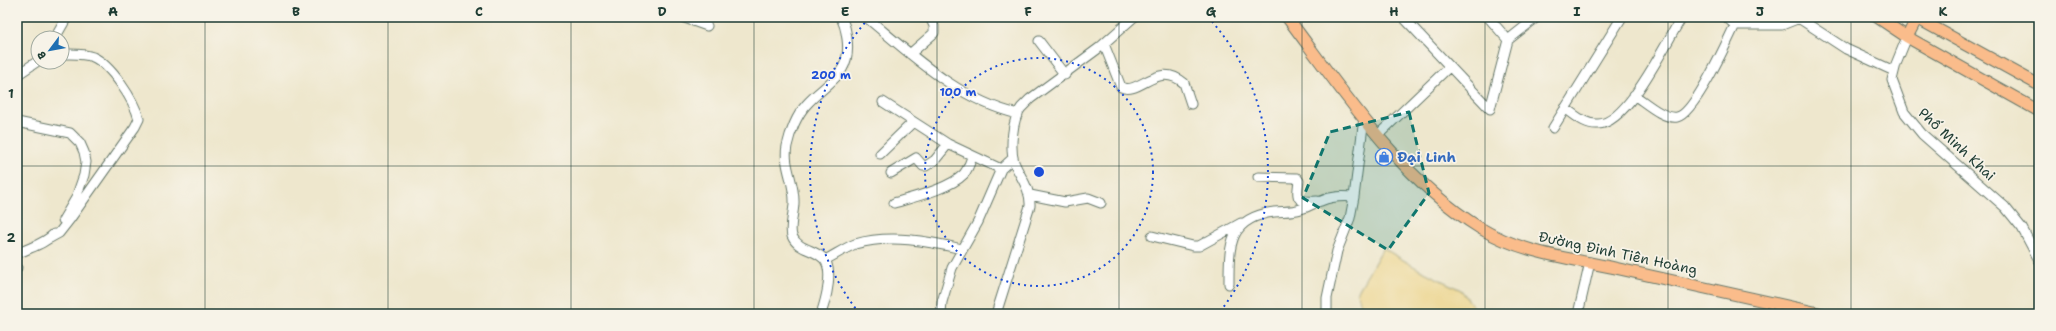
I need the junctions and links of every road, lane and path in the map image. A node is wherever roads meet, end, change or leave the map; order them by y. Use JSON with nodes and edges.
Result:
{"nodes":[{"id":1,"x":67,"y":17,"type":"edge"},
{"id":2,"x":682,"y":17,"type":"edge"},
{"id":3,"x":840,"y":17,"type":"edge"},
{"id":4,"x":866,"y":17,"type":"edge"},
{"id":5,"x":930,"y":17,"type":"edge"},
{"id":6,"x":1134,"y":17,"type":"edge"},
{"id":7,"x":1287,"y":17,"type":"edge"},
{"id":8,"x":1403,"y":17,"type":"edge"},
{"id":9,"x":1488,"y":17,"type":"edge"},
{"id":10,"x":1537,"y":17,"type":"edge"},
{"id":11,"x":1622,"y":17,"type":"edge"},
{"id":12,"x":1682,"y":17,"type":"edge"},
{"id":13,"x":1726,"y":17,"type":"edge"},
{"id":14,"x":1877,"y":17,"type":"edge"},
{"id":15,"x":1801,"y":18,"type":"edge"},
{"id":16,"x":1916,"y":18,"type":"edge"},
{"id":17,"x":1735,"y":25,"type":"junction"},
{"id":18,"x":707,"y":26,"type":"dead end"},
{"id":19,"x":60,"y":30,"type":"edge"},
{"id":20,"x":1907,"y":37,"type":"junction"},
{"id":21,"x":1508,"y":40,"type":"junction"},
{"id":22,"x":1039,"y":41,"type":"dead end"},
{"id":23,"x":1104,"y":44,"type":"junction"},
{"id":24,"x":70,"y":54,"type":"edge"},
{"id":25,"x":910,"y":54,"type":"junction"},
{"id":26,"x":30,"y":66,"type":"edge"},
{"id":27,"x":1449,"y":67,"type":"junction"},
{"id":28,"x":1894,"y":71,"type":"junction"},
{"id":29,"x":17,"y":75,"type":"edge"},
{"id":30,"x":1065,"y":75,"type":"junction"},
{"id":31,"x":2039,"y":85,"type":"edge"},
{"id":32,"x":1634,"y":95,"type":"junction"},
{"id":33,"x":883,"y":102,"type":"dead end"},
{"id":34,"x":1191,"y":104,"type":"dead end"},
{"id":35,"x":1565,"y":108,"type":"junction"},
{"id":36,"x":2039,"y":111,"type":"edge"},
{"id":37,"x":1018,"y":114,"type":"junction"},
{"id":38,"x":1364,"y":118,"type":"junction"},
{"id":39,"x":17,"y":122,"type":"edge"},
{"id":40,"x":913,"y":122,"type":"junction"},
{"id":41,"x":1553,"y":128,"type":"dead end"},
{"id":42,"x":1378,"y":135,"type":"junction"},
{"id":43,"x":948,"y":144,"type":"junction"},
{"id":44,"x":880,"y":154,"type":"dead end"},
{"id":45,"x":972,"y":157,"type":"junction"},
{"id":46,"x":1013,"y":158,"type":"junction"},
{"id":47,"x":1001,"y":169,"type":"junction"},
{"id":48,"x":891,"y":173,"type":"dead end"},
{"id":49,"x":1258,"y":177,"type":"dead end"},
{"id":50,"x":1030,"y":195,"type":"junction"},
{"id":51,"x":1354,"y":197,"type":"junction"},
{"id":52,"x":1320,"y":201,"type":"junction"},
{"id":53,"x":894,"y":203,"type":"dead end"},
{"id":54,"x":1101,"y":203,"type":"dead end"},
{"id":55,"x":1248,"y":221,"type":"junction"},
{"id":56,"x":1152,"y":236,"type":"dead end"},
{"id":57,"x":50,"y":238,"type":"junction"},
{"id":58,"x":962,"y":250,"type":"junction"},
{"id":59,"x":17,"y":254,"type":"edge"},
{"id":60,"x":825,"y":260,"type":"junction"},
{"id":61,"x":2039,"y":260,"type":"edge"},
{"id":62,"x":1590,"y":262,"type":"junction"},
{"id":63,"x":1229,"y":284,"type":"dead end"},
{"id":64,"x":821,"y":314,"type":"edge"},
{"id":65,"x":942,"y":314,"type":"edge"},
{"id":66,"x":996,"y":314,"type":"edge"},
{"id":67,"x":1327,"y":314,"type":"edge"},
{"id":68,"x":1578,"y":314,"type":"edge"},
{"id":69,"x":1823,"y":314,"type":"edge"}],
"edges":[{"from":1,"to":19,"type":"street"},
{"from":2,"to":18,"type":"street"},
{"from":3,"to":60,"type":"street"},
{"from":4,"to":25,"type":"street"},
{"from":5,"to":25,"type":"street"},
{"from":6,"to":23,"type":"street"},
{"from":7,"to":38,"type":"main road","name":"Đường Đinh Tiên Hoàng"},
{"from":8,"to":27,"type":"street"},
{"from":9,"to":21,"type":"street"},
{"from":10,"to":21,"type":"street"},
{"from":11,"to":35,"type":"street"},
{"from":12,"to":32,"type":"street"},
{"from":13,"to":17,"type":"street"},
{"from":14,"to":20,"type":"main road"},
{"from":15,"to":17,"type":"street"},
{"from":15,"to":28,"type":"street"},
{"from":16,"to":20,"type":"main road"},
{"from":16,"to":31,"type":"main road"},
{"from":17,"to":32,"type":"street"},
{"from":20,"to":28,"type":"street","name":"Phố Minh Khai"},
{"from":20,"to":36,"type":"main road"},
{"from":21,"to":27,"type":"street"},
{"from":22,"to":30,"type":"street"},
{"from":23,"to":30,"type":"street"},
{"from":23,"to":34,"type":"street"},
{"from":24,"to":57,"type":"street"},
{"from":25,"to":37,"type":"street"},
{"from":26,"to":29,"type":"street"},
{"from":27,"to":42,"type":"street"},
{"from":28,"to":61,"type":"street","name":"Phố Minh Khai"},
{"from":30,"to":37,"type":"street"},
{"from":32,"to":35,"type":"street"},
{"from":33,"to":40,"type":"street"},
{"from":35,"to":41,"type":"street"},
{"from":37,"to":46,"type":"street"},
{"from":38,"to":42,"type":"main road","name":"Đường Đinh Tiên Hoàng"},
{"from":38,"to":51,"type":"street"},
{"from":39,"to":57,"type":"street"},
{"from":40,"to":43,"type":"street"},
{"from":40,"to":44,"type":"street"},
{"from":42,"to":62,"type":"main road","name":"Đường Đinh Tiên Hoàng"},
{"from":43,"to":45,"type":"street"},
{"from":43,"to":48,"type":"street"},
{"from":45,"to":47,"type":"street"},
{"from":45,"to":53,"type":"street"},
{"from":46,"to":47,"type":"street"},
{"from":46,"to":50,"type":"street"},
{"from":47,"to":58,"type":"street"},
{"from":49,"to":52,"type":"street"},
{"from":50,"to":54,"type":"street"},
{"from":50,"to":66,"type":"street"},
{"from":51,"to":52,"type":"street"},
{"from":51,"to":67,"type":"street"},
{"from":52,"to":55,"type":"street"},
{"from":55,"to":56,"type":"street"},
{"from":55,"to":63,"type":"street"},
{"from":57,"to":59,"type":"street"},
{"from":58,"to":60,"type":"street"},
{"from":58,"to":65,"type":"street"},
{"from":60,"to":64,"type":"street"},
{"from":62,"to":68,"type":"street"},
{"from":62,"to":69,"type":"main road","name":"Đường Đinh Tiên Hoàng"}]}
